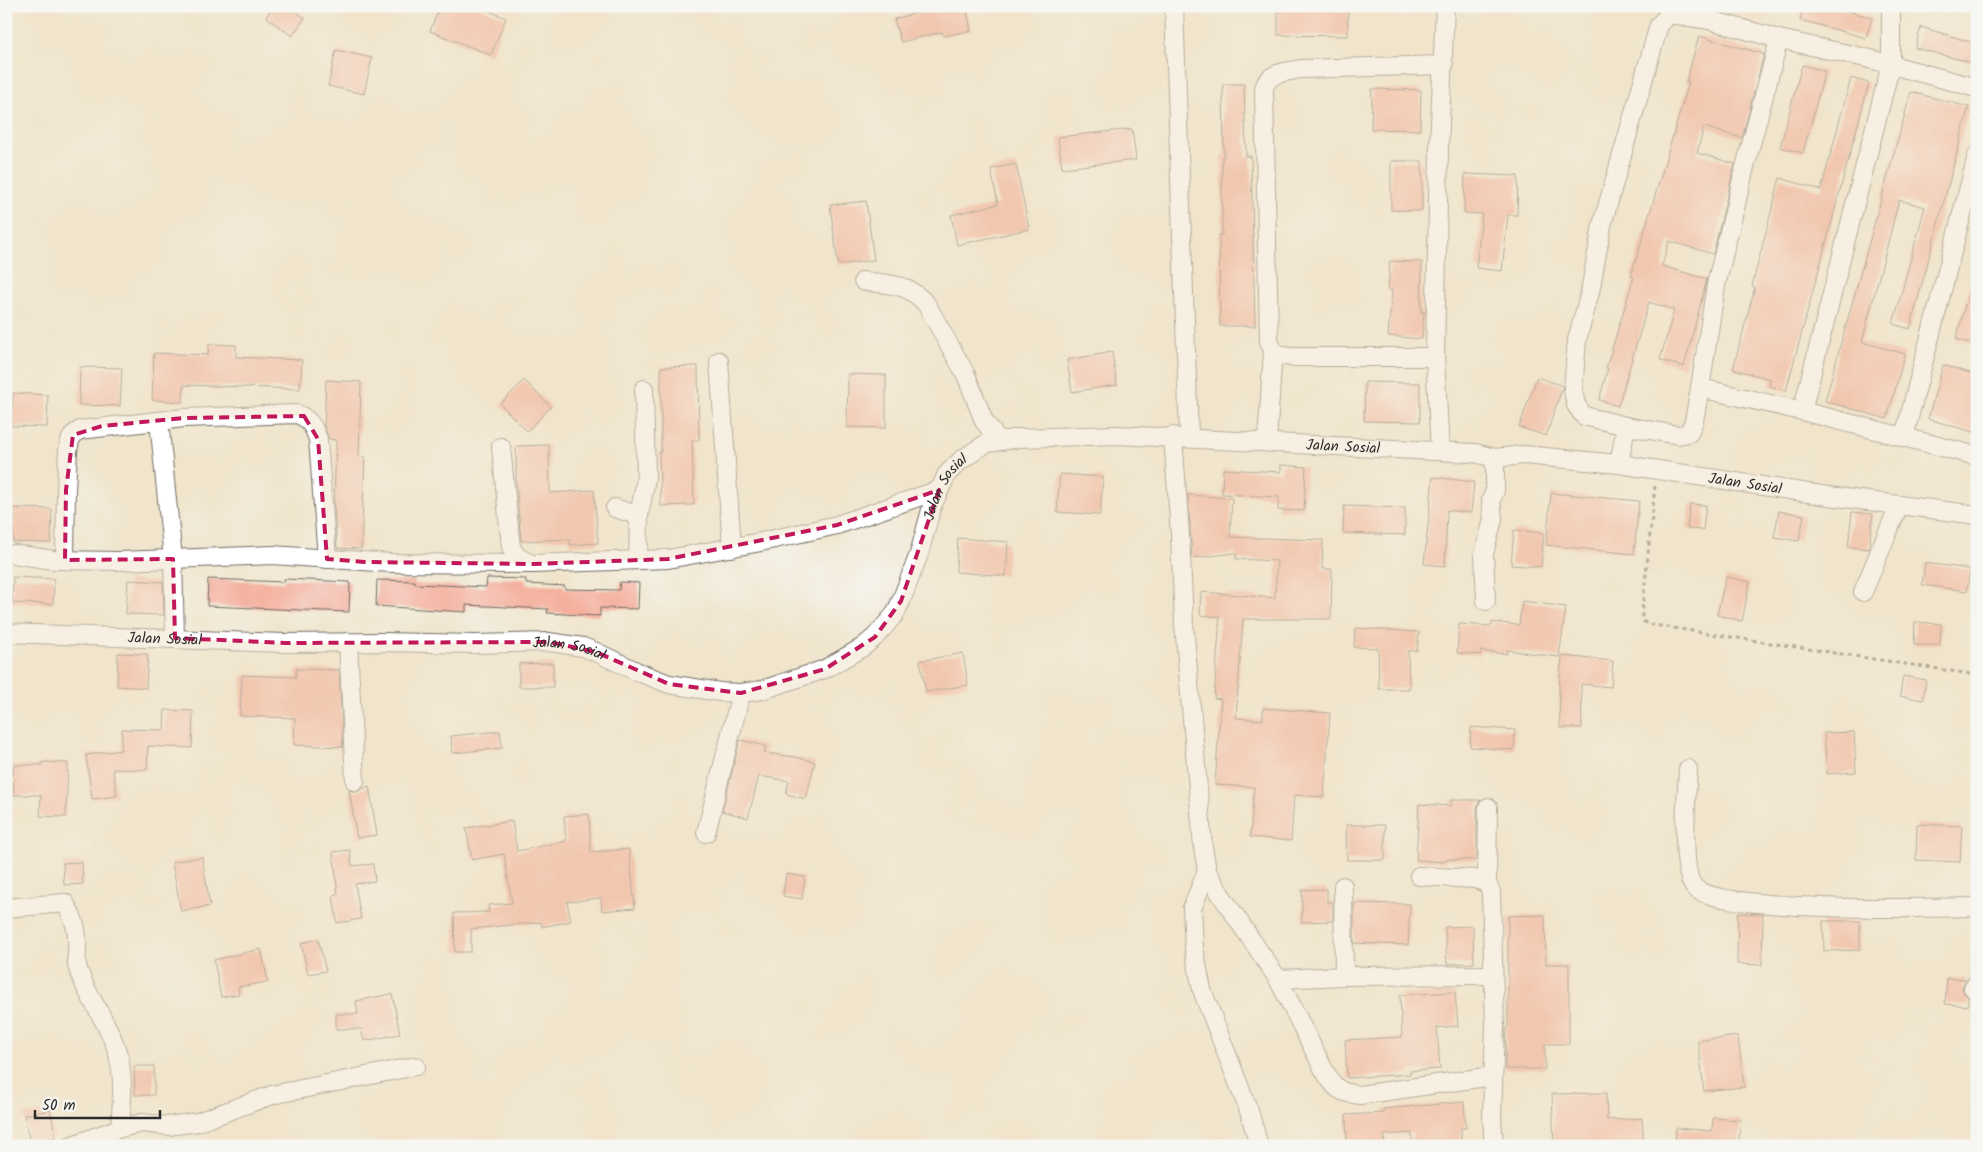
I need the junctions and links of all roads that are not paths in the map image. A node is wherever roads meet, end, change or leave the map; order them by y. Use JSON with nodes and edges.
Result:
{"nodes":[{"id":1,"x":1174,"y":6,"type":"edge"},
{"id":2,"x":1445,"y":6,"type":"edge"},
{"id":3,"x":1891,"y":6,"type":"edge"},
{"id":4,"x":1780,"y":39,"type":"junction"},
{"id":5,"x":1892,"y":64,"type":"junction"},
{"id":6,"x":1444,"y":66,"type":"junction"},
{"id":7,"x":1977,"y":88,"type":"edge"},
{"id":8,"x":1977,"y":156,"type":"edge"},
{"id":9,"x":863,"y":281,"type":"dead end"},
{"id":10,"x":1273,"y":350,"type":"junction"},
{"id":11,"x":1435,"y":357,"type":"junction"},
{"id":12,"x":719,"y":361,"type":"dead end"},
{"id":13,"x":1700,"y":388,"type":"junction"},
{"id":14,"x":644,"y":389,"type":"dead end"},
{"id":15,"x":1802,"y":411,"type":"junction"},
{"id":16,"x":159,"y":421,"type":"junction"},
{"id":17,"x":1626,"y":426,"type":"junction"},
{"id":18,"x":1181,"y":437,"type":"junction"},
{"id":19,"x":1904,"y":437,"type":"junction"},
{"id":20,"x":999,"y":441,"type":"junction"},
{"id":21,"x":1267,"y":442,"type":"junction"},
{"id":22,"x":501,"y":448,"type":"dead end"},
{"id":23,"x":1440,"y":451,"type":"junction"},
{"id":24,"x":1977,"y":456,"type":"edge"},
{"id":25,"x":1495,"y":458,"type":"junction"},
{"id":26,"x":1619,"y":464,"type":"junction"},
{"id":27,"x":939,"y":490,"type":"junction"},
{"id":28,"x":1899,"y":505,"type":"junction"},
{"id":29,"x":615,"y":508,"type":"dead end"},
{"id":30,"x":639,"y":516,"type":"junction"},
{"id":31,"x":1977,"y":516,"type":"edge"},
{"id":32,"x":732,"y":548,"type":"junction"},
{"id":33,"x":14,"y":554,"type":"dead end"},
{"id":34,"x":173,"y":559,"type":"junction"},
{"id":35,"x":327,"y":559,"type":"junction"},
{"id":36,"x":65,"y":560,"type":"junction"},
{"id":37,"x":638,"y":560,"type":"junction"},
{"id":38,"x":532,"y":564,"type":"junction"},
{"id":39,"x":1862,"y":592,"type":"dead end"},
{"id":40,"x":1486,"y":601,"type":"dead end"},
{"id":41,"x":6,"y":633,"type":"edge"},
{"id":42,"x":175,"y":638,"type":"junction"},
{"id":43,"x":348,"y":642,"type":"junction"},
{"id":44,"x":741,"y":693,"type":"junction"},
{"id":45,"x":1688,"y":769,"type":"dead end"},
{"id":46,"x":356,"y":781,"type":"dead end"},
{"id":47,"x":1488,"y":807,"type":"dead end"},
{"id":48,"x":706,"y":833,"type":"dead end"},
{"id":49,"x":1207,"y":871,"type":"junction"},
{"id":50,"x":1419,"y":876,"type":"dead end"},
{"id":51,"x":1486,"y":883,"type":"junction"},
{"id":52,"x":1343,"y":886,"type":"dead end"},
{"id":53,"x":1977,"y":907,"type":"edge"},
{"id":54,"x":6,"y":908,"type":"edge"},
{"id":55,"x":1344,"y":976,"type":"junction"},
{"id":56,"x":1493,"y":976,"type":"junction"},
{"id":57,"x":1278,"y":979,"type":"junction"},
{"id":58,"x":416,"y":1066,"type":"dead end"},
{"id":59,"x":1493,"y":1076,"type":"junction"},
{"id":60,"x":120,"y":1128,"type":"junction"},
{"id":61,"x":70,"y":1146,"type":"edge"},
{"id":62,"x":1259,"y":1146,"type":"edge"},
{"id":63,"x":1494,"y":1146,"type":"edge"}],
"edges":[{"from":1,"to":18,"type":"street"},
{"from":2,"to":6,"type":"street"},
{"from":3,"to":5,"type":"street"},
{"from":4,"to":5,"type":"street"},
{"from":4,"to":13,"type":"street"},
{"from":4,"to":17,"type":"street"},
{"from":5,"to":7,"type":"street"},
{"from":5,"to":15,"type":"street"},
{"from":6,"to":10,"type":"street"},
{"from":6,"to":11,"type":"street"},
{"from":8,"to":19,"type":"street"},
{"from":9,"to":20,"type":"street"},
{"from":10,"to":11,"type":"street"},
{"from":10,"to":21,"type":"street"},
{"from":11,"to":23,"type":"street"},
{"from":12,"to":32,"type":"street"},
{"from":13,"to":15,"type":"street"},
{"from":13,"to":17,"type":"street"},
{"from":14,"to":30,"type":"street"},
{"from":15,"to":19,"type":"street"},
{"from":16,"to":34,"type":"street"},
{"from":16,"to":35,"type":"street"},
{"from":16,"to":36,"type":"street"},
{"from":17,"to":26,"type":"street"},
{"from":18,"to":20,"type":"street","name":"Jalan Sosial"},
{"from":18,"to":21,"type":"street","name":"Jalan Sosial"},
{"from":18,"to":49,"type":"street"},
{"from":19,"to":24,"type":"street"},
{"from":20,"to":27,"type":"street","name":"Jalan Sosial"},
{"from":21,"to":23,"type":"street","name":"Jalan Sosial"},
{"from":22,"to":38,"type":"street"},
{"from":23,"to":25,"type":"street","name":"Jalan Sosial"},
{"from":25,"to":26,"type":"street","name":"Jalan Sosial"},
{"from":25,"to":40,"type":"street"},
{"from":26,"to":28,"type":"street","name":"Jalan Sosial"},
{"from":27,"to":32,"type":"street"},
{"from":27,"to":44,"type":"street","name":"Jalan Sosial"},
{"from":28,"to":31,"type":"street","name":"Jalan Sosial"},
{"from":28,"to":39,"type":"street"},
{"from":29,"to":30,"type":"street"},
{"from":30,"to":37,"type":"street"},
{"from":32,"to":37,"type":"street"},
{"from":33,"to":36,"type":"street"},
{"from":34,"to":35,"type":"street"},
{"from":34,"to":36,"type":"street"},
{"from":34,"to":42,"type":"street"},
{"from":35,"to":38,"type":"street"},
{"from":37,"to":38,"type":"street"},
{"from":41,"to":42,"type":"street","name":"Jalan Sosial"},
{"from":42,"to":43,"type":"street","name":"Jalan Sosial"},
{"from":43,"to":44,"type":"street","name":"Jalan Sosial"},
{"from":43,"to":46,"type":"street"},
{"from":44,"to":48,"type":"street"},
{"from":45,"to":53,"type":"street"},
{"from":47,"to":51,"type":"street"},
{"from":49,"to":57,"type":"street"},
{"from":49,"to":62,"type":"street"},
{"from":50,"to":51,"type":"street"},
{"from":51,"to":56,"type":"street"},
{"from":52,"to":55,"type":"street"},
{"from":54,"to":60,"type":"street"},
{"from":55,"to":56,"type":"street"},
{"from":55,"to":57,"type":"street"},
{"from":56,"to":59,"type":"street"},
{"from":57,"to":59,"type":"street"},
{"from":58,"to":60,"type":"street"},
{"from":59,"to":63,"type":"street"},
{"from":60,"to":61,"type":"street"}]}
